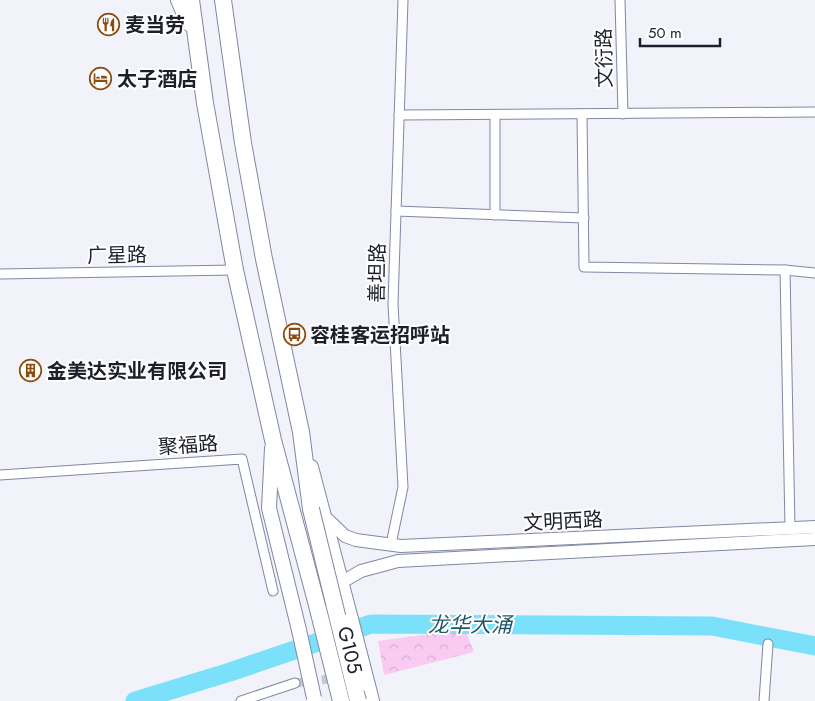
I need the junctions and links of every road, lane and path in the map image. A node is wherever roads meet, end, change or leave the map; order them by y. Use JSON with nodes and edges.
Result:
{"nodes":[{"id":1,"x":179,"y":0,"type":"edge"},
{"id":2,"x":191,"y":0,"type":"edge"},
{"id":3,"x":223,"y":0,"type":"edge"},
{"id":4,"x":234,"y":0,"type":"edge"},
{"id":5,"x":404,"y":0,"type":"edge"},
{"id":6,"x":620,"y":0,"type":"edge"},
{"id":7,"x":195,"y":37,"type":"junction"},
{"id":8,"x":228,"y":37,"type":"junction"},
{"id":9,"x":815,"y":112,"type":"edge"},
{"id":10,"x":622,"y":114,"type":"junction"},
{"id":11,"x":399,"y":115,"type":"junction"},
{"id":12,"x":582,"y":115,"type":"junction"},
{"id":13,"x":496,"y":116,"type":"junction"},
{"id":14,"x":396,"y":211,"type":"junction"},
{"id":15,"x":495,"y":215,"type":"junction"},
{"id":16,"x":584,"y":218,"type":"junction"},
{"id":17,"x":235,"y":270,"type":"junction"},
{"id":18,"x":785,"y":270,"type":"junction"},
{"id":19,"x":815,"y":273,"type":"edge"},
{"id":20,"x":0,"y":274,"type":"edge"},
{"id":21,"x":273,"y":440,"type":"junction"},
{"id":22,"x":0,"y":475,"type":"edge"},
{"id":23,"x":317,"y":512,"type":"junction"},
{"id":24,"x":815,"y":527,"type":"edge"},
{"id":25,"x":790,"y":528,"type":"junction"},
{"id":26,"x":815,"y":539,"type":"edge"},
{"id":27,"x":391,"y":544,"type":"junction"},
{"id":28,"x":342,"y":582,"type":"junction"},
{"id":29,"x":273,"y":592,"type":"dead end"},
{"id":30,"x":768,"y":644,"type":"dead end"},
{"id":31,"x":295,"y":683,"type":"tunnel mouth"},
{"id":32,"x":315,"y":699,"type":"edge"},
{"id":33,"x":241,"y":701,"type":"edge"},
{"id":34,"x":341,"y":701,"type":"edge"},
{"id":35,"x":358,"y":701,"type":"edge"},
{"id":36,"x":372,"y":701,"type":"edge"},
{"id":37,"x":764,"y":701,"type":"edge"}],
"edges":[{"from":1,"to":7,"type":"highway"},
{"from":2,"to":7,"type":"highway"},
{"from":3,"to":8,"type":"highway","number":"G105"},
{"from":4,"to":8,"type":"highway"},
{"from":5,"to":11,"type":"street","name":"善坦路"},
{"from":6,"to":10,"type":"street","name":"文衍路"},
{"from":7,"to":17,"type":"highway","name":"G105"},
{"from":8,"to":23,"type":"highway","number":"G105"},
{"from":9,"to":10,"type":"street"},
{"from":10,"to":12,"type":"street"},
{"from":11,"to":13,"type":"street"},
{"from":11,"to":14,"type":"street","name":"善坦路"},
{"from":12,"to":13,"type":"street"},
{"from":12,"to":16,"type":"street"},
{"from":13,"to":15,"type":"street"},
{"from":14,"to":15,"type":"street"},
{"from":14,"to":27,"type":"street","name":"善坦路"},
{"from":15,"to":16,"type":"street"},
{"from":16,"to":18,"type":"street"},
{"from":17,"to":20,"type":"street","name":"广星路"},
{"from":17,"to":21,"type":"highway","name":"G105"},
{"from":18,"to":19,"type":"street"},
{"from":18,"to":25,"type":"street"},
{"from":21,"to":32,"type":"main road","bridge":true},
{"from":21,"to":34,"type":"highway","name":"G105","number":"G105","bridge":true},
{"from":22,"to":29,"type":"street","name":"聚福路"},
{"from":23,"to":27,"type":"street","name":"文明西路"},
{"from":23,"to":28,"type":"main road"},
{"from":23,"to":35,"type":"highway","number":"G105","bridge":true},
{"from":24,"to":25,"type":"street","name":"文明西路"},
{"from":25,"to":27,"type":"street","name":"文明西路"},
{"from":26,"to":28,"type":"street","name":"文明西路"},
{"from":28,"to":36,"type":"main road","bridge":true},
{"from":30,"to":37,"type":"street"},
{"from":31,"to":33,"type":"street"}]}
